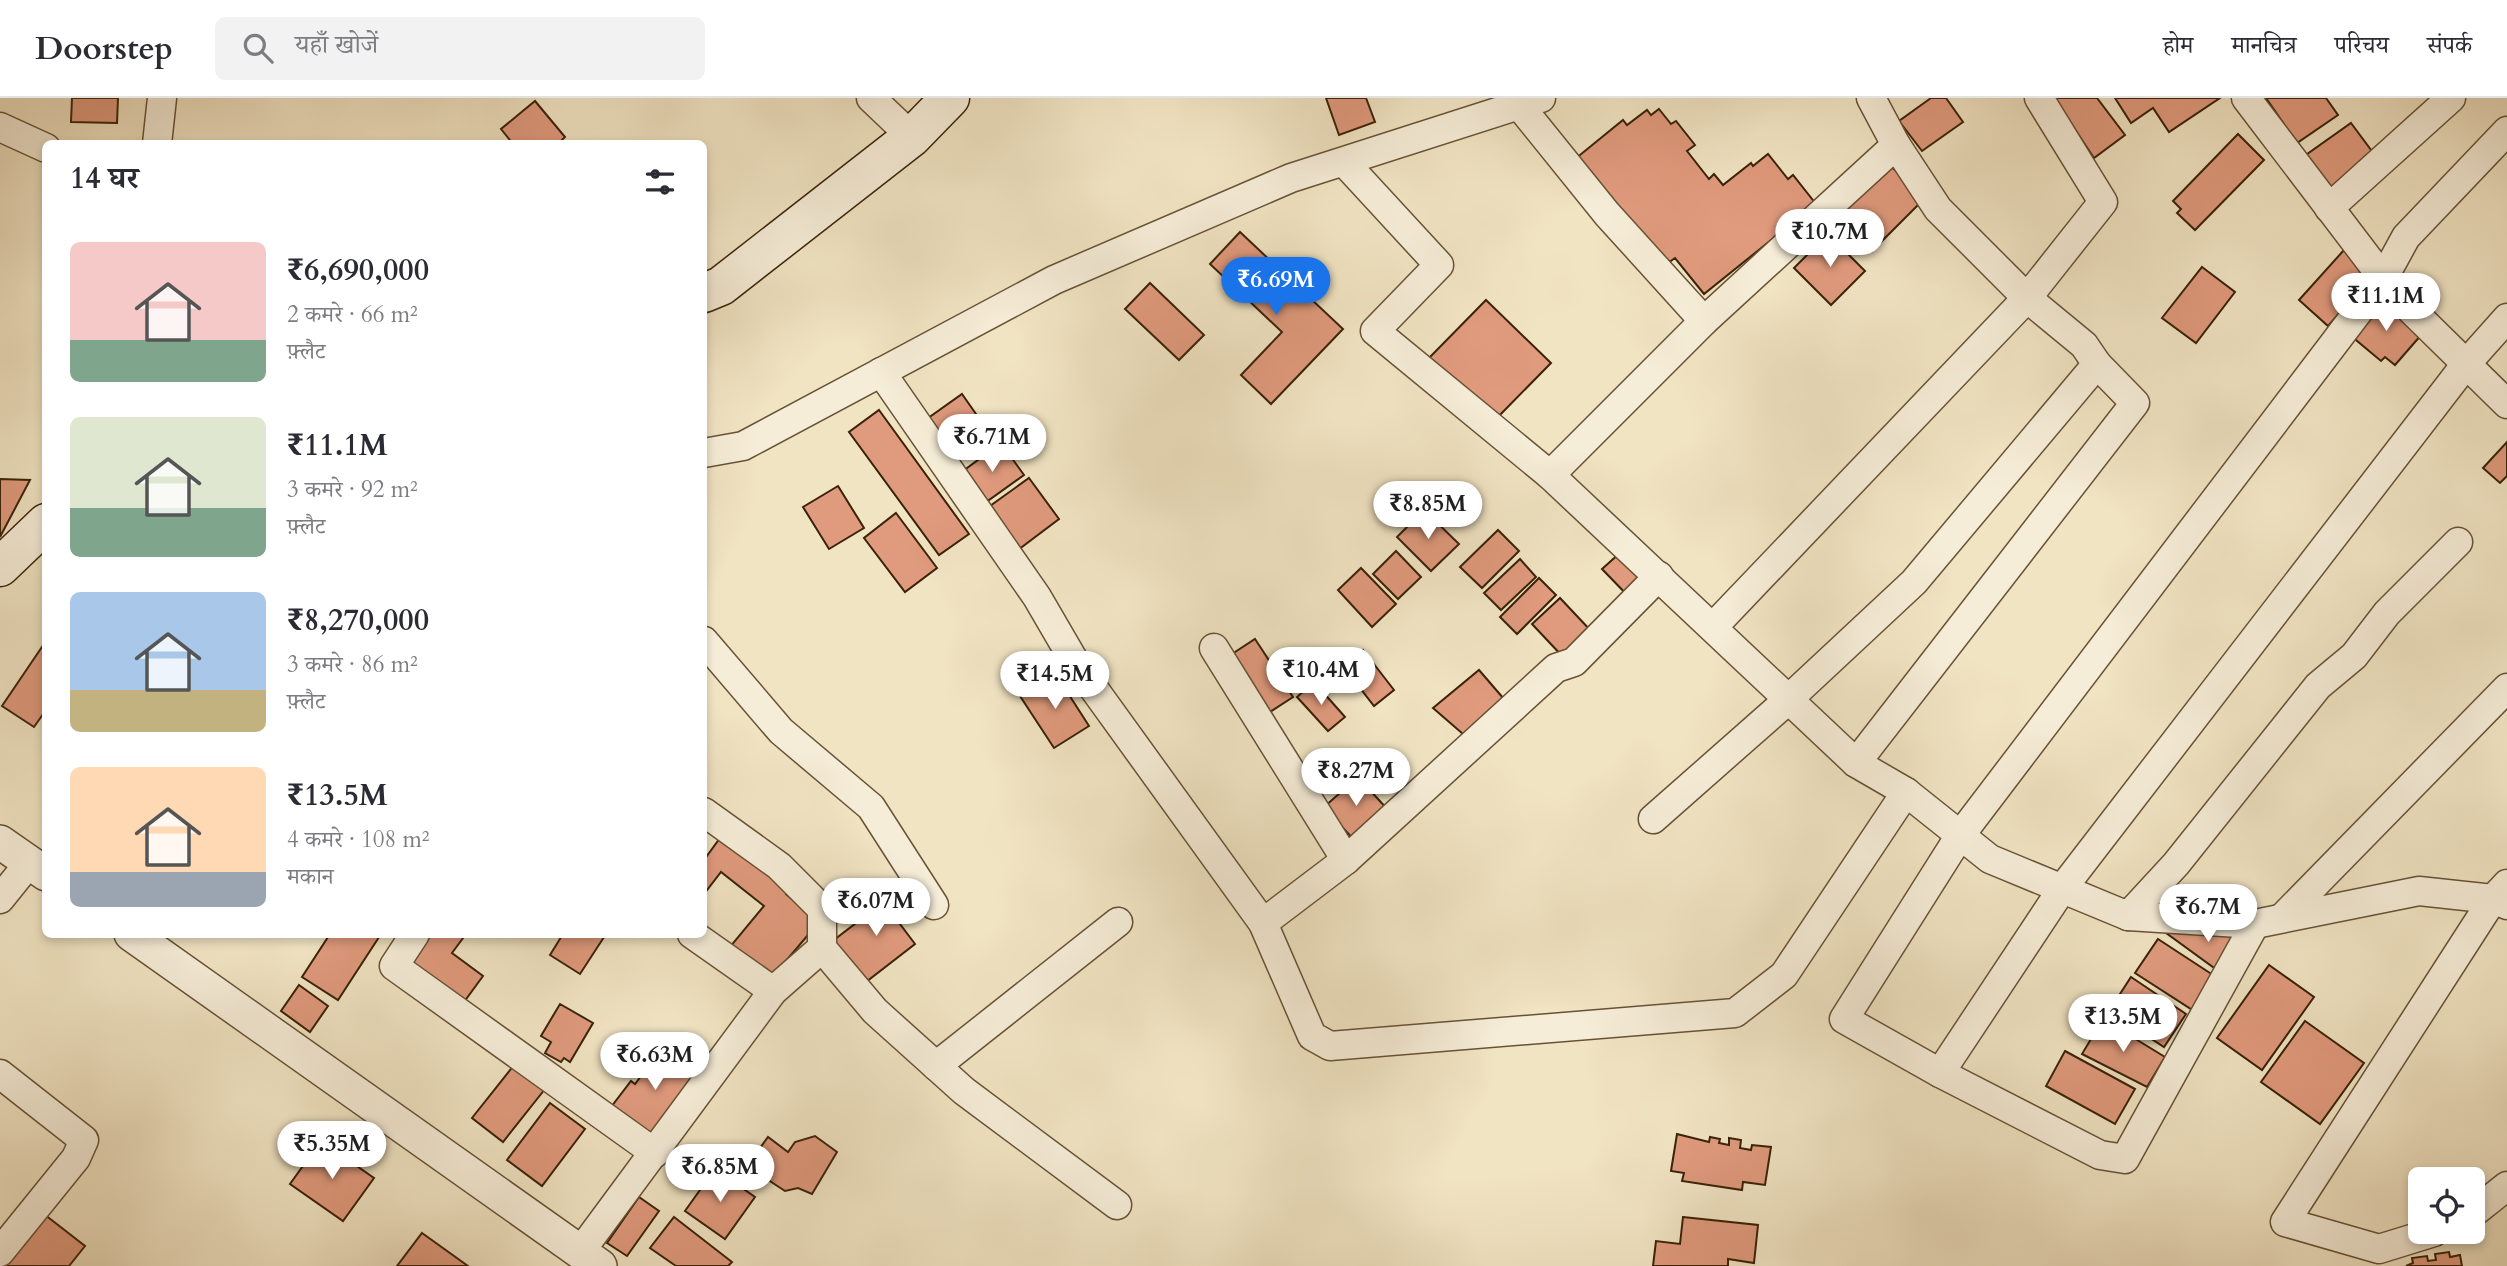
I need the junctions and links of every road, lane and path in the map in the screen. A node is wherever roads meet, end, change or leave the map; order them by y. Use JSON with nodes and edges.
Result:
{"nodes":[{"id":1,"x":162,"y":98,"type":"edge"},
{"id":2,"x":871,"y":98,"type":"edge"},
{"id":3,"x":950,"y":98,"type":"edge"},
{"id":4,"x":1871,"y":98,"type":"edge"},
{"id":5,"x":2039,"y":98,"type":"edge"},
{"id":6,"x":2246,"y":98,"type":"edge"},
{"id":7,"x":2451,"y":98,"type":"edge"},
{"id":8,"x":1530,"y":102,"type":"edge"},
{"id":9,"x":0,"y":127,"type":"edge"},
{"id":10,"x":2507,"y":131,"type":"edge"},
{"id":11,"x":912,"y":137,"type":"junction"},
{"id":12,"x":157,"y":140,"type":"edge"},
{"id":13,"x":1896,"y":145,"type":"junction"},
{"id":14,"x":42,"y":146,"type":"edge"},
{"id":15,"x":1345,"y":163,"type":"junction"},
{"id":16,"x":2329,"y":208,"type":"junction"},
{"id":17,"x":2383,"y":279,"type":"junction"},
{"id":18,"x":707,"y":292,"type":"edge"},
{"id":19,"x":2027,"y":298,"type":"junction"},
{"id":20,"x":2507,"y":318,"type":"edge"},
{"id":21,"x":1704,"y":321,"type":"junction"},
{"id":22,"x":2098,"y":364,"type":"junction"},
{"id":23,"x":2466,"y":364,"type":"junction"},
{"id":24,"x":881,"y":372,"type":"junction"},
{"id":25,"x":2507,"y":404,"type":"edge"},
{"id":26,"x":707,"y":452,"type":"edge"},
{"id":27,"x":1550,"y":475,"type":"junction"},
{"id":28,"x":42,"y":527,"type":"edge"},
{"id":29,"x":2458,"y":542,"type":"dead end"},
{"id":30,"x":0,"y":567,"type":"edge"},
{"id":31,"x":1659,"y":576,"type":"junction"},
{"id":32,"x":1714,"y":626,"type":"junction"},
{"id":33,"x":707,"y":645,"type":"edge"},
{"id":34,"x":1214,"y":648,"type":"dead end"},
{"id":35,"x":2507,"y":688,"type":"edge"},
{"id":36,"x":1788,"y":699,"type":"junction"},
{"id":37,"x":1856,"y":764,"type":"junction"},
{"id":38,"x":1906,"y":792,"type":"junction"},
{"id":39,"x":707,"y":814,"type":"edge"},
{"id":40,"x":1653,"y":819,"type":"dead end"},
{"id":41,"x":1959,"y":837,"type":"junction"},
{"id":42,"x":0,"y":842,"type":"edge"},
{"id":43,"x":1346,"y":860,"type":"junction"},
{"id":44,"x":37,"y":869,"type":"edge"},
{"id":45,"x":2062,"y":889,"type":"junction"},
{"id":46,"x":2502,"y":896,"type":"edge"},
{"id":47,"x":0,"y":899,"type":"edge"},
{"id":48,"x":934,"y":905,"type":"dead end"},
{"id":49,"x":2128,"y":916,"type":"junction"},
{"id":50,"x":2282,"y":918,"type":"junction"},
{"id":51,"x":1118,"y":922,"type":"dead end"},
{"id":52,"x":1263,"y":923,"type":"junction"},
{"id":53,"x":2255,"y":924,"type":"junction"},
{"id":54,"x":137,"y":938,"type":"edge"},
{"id":55,"x":412,"y":938,"type":"edge"},
{"id":56,"x":698,"y":938,"type":"edge"},
{"id":57,"x":822,"y":948,"type":"junction"},
{"id":58,"x":773,"y":991,"type":"junction"},
{"id":59,"x":936,"y":1066,"type":"junction"},
{"id":60,"x":1940,"y":1073,"type":"junction"},
{"id":61,"x":0,"y":1074,"type":"edge"},
{"id":62,"x":655,"y":1153,"type":"junction"},
{"id":63,"x":2507,"y":1186,"type":"edge"},
{"id":64,"x":2485,"y":1203,"type":"edge"},
{"id":65,"x":1117,"y":1205,"type":"dead end"},
{"id":66,"x":2410,"y":1244,"type":"edge"},
{"id":67,"x":0,"y":1252,"type":"edge"},
{"id":68,"x":2381,"y":1258,"type":"edge"},
{"id":69,"x":590,"y":1259,"type":"edge"}],
"edges":[{"from":1,"to":12,"type":"street"},
{"from":2,"to":11,"type":"street"},
{"from":3,"to":11,"type":"main road"},
{"from":4,"to":13,"type":"street"},
{"from":5,"to":19,"type":"street"},
{"from":6,"to":16,"type":"street"},
{"from":7,"to":16,"type":"street"},
{"from":8,"to":15,"type":"street"},
{"from":8,"to":21,"type":"street"},
{"from":9,"to":14,"type":"street"},
{"from":10,"to":17,"type":"street"},
{"from":11,"to":18,"type":"main road"},
{"from":13,"to":19,"type":"street"},
{"from":13,"to":21,"type":"street"},
{"from":15,"to":24,"type":"street"},
{"from":15,"to":27,"type":"street"},
{"from":16,"to":17,"type":"street"},
{"from":17,"to":23,"type":"street"},
{"from":17,"to":41,"type":"street"},
{"from":19,"to":22,"type":"street"},
{"from":19,"to":32,"type":"street"},
{"from":20,"to":23,"type":"street"},
{"from":21,"to":27,"type":"street"},
{"from":22,"to":36,"type":"street"},
{"from":22,"to":37,"type":"street"},
{"from":23,"to":25,"type":"street"},
{"from":23,"to":45,"type":"street"},
{"from":24,"to":26,"type":"street"},
{"from":24,"to":52,"type":"street"},
{"from":27,"to":31,"type":"street"},
{"from":28,"to":30,"type":"main road"},
{"from":29,"to":49,"type":"street"},
{"from":31,"to":32,"type":"street"},
{"from":31,"to":43,"type":"street"},
{"from":32,"to":36,"type":"street"},
{"from":33,"to":48,"type":"street"},
{"from":34,"to":43,"type":"street"},
{"from":35,"to":50,"type":"street"},
{"from":36,"to":37,"type":"street"},
{"from":36,"to":40,"type":"street"},
{"from":37,"to":38,"type":"street"},
{"from":38,"to":41,"type":"street"},
{"from":38,"to":52,"type":"street"},
{"from":39,"to":57,"type":"street"},
{"from":41,"to":45,"type":"street"},
{"from":41,"to":60,"type":"street"},
{"from":42,"to":44,"type":"street"},
{"from":43,"to":52,"type":"street"},
{"from":44,"to":47,"type":"street"},
{"from":45,"to":49,"type":"street"},
{"from":45,"to":60,"type":"street"},
{"from":46,"to":50,"type":"street"},
{"from":46,"to":68,"type":"street"},
{"from":49,"to":53,"type":"street"},
{"from":50,"to":53,"type":"street"},
{"from":51,"to":59,"type":"street"},
{"from":53,"to":60,"type":"street"},
{"from":54,"to":69,"type":"street"},
{"from":55,"to":62,"type":"street"},
{"from":56,"to":58,"type":"street"},
{"from":57,"to":58,"type":"street"},
{"from":57,"to":59,"type":"street"},
{"from":58,"to":62,"type":"street"},
{"from":59,"to":65,"type":"street"},
{"from":61,"to":67,"type":"street"},
{"from":62,"to":69,"type":"street"},
{"from":63,"to":64,"type":"street"},
{"from":66,"to":68,"type":"street"}]}
